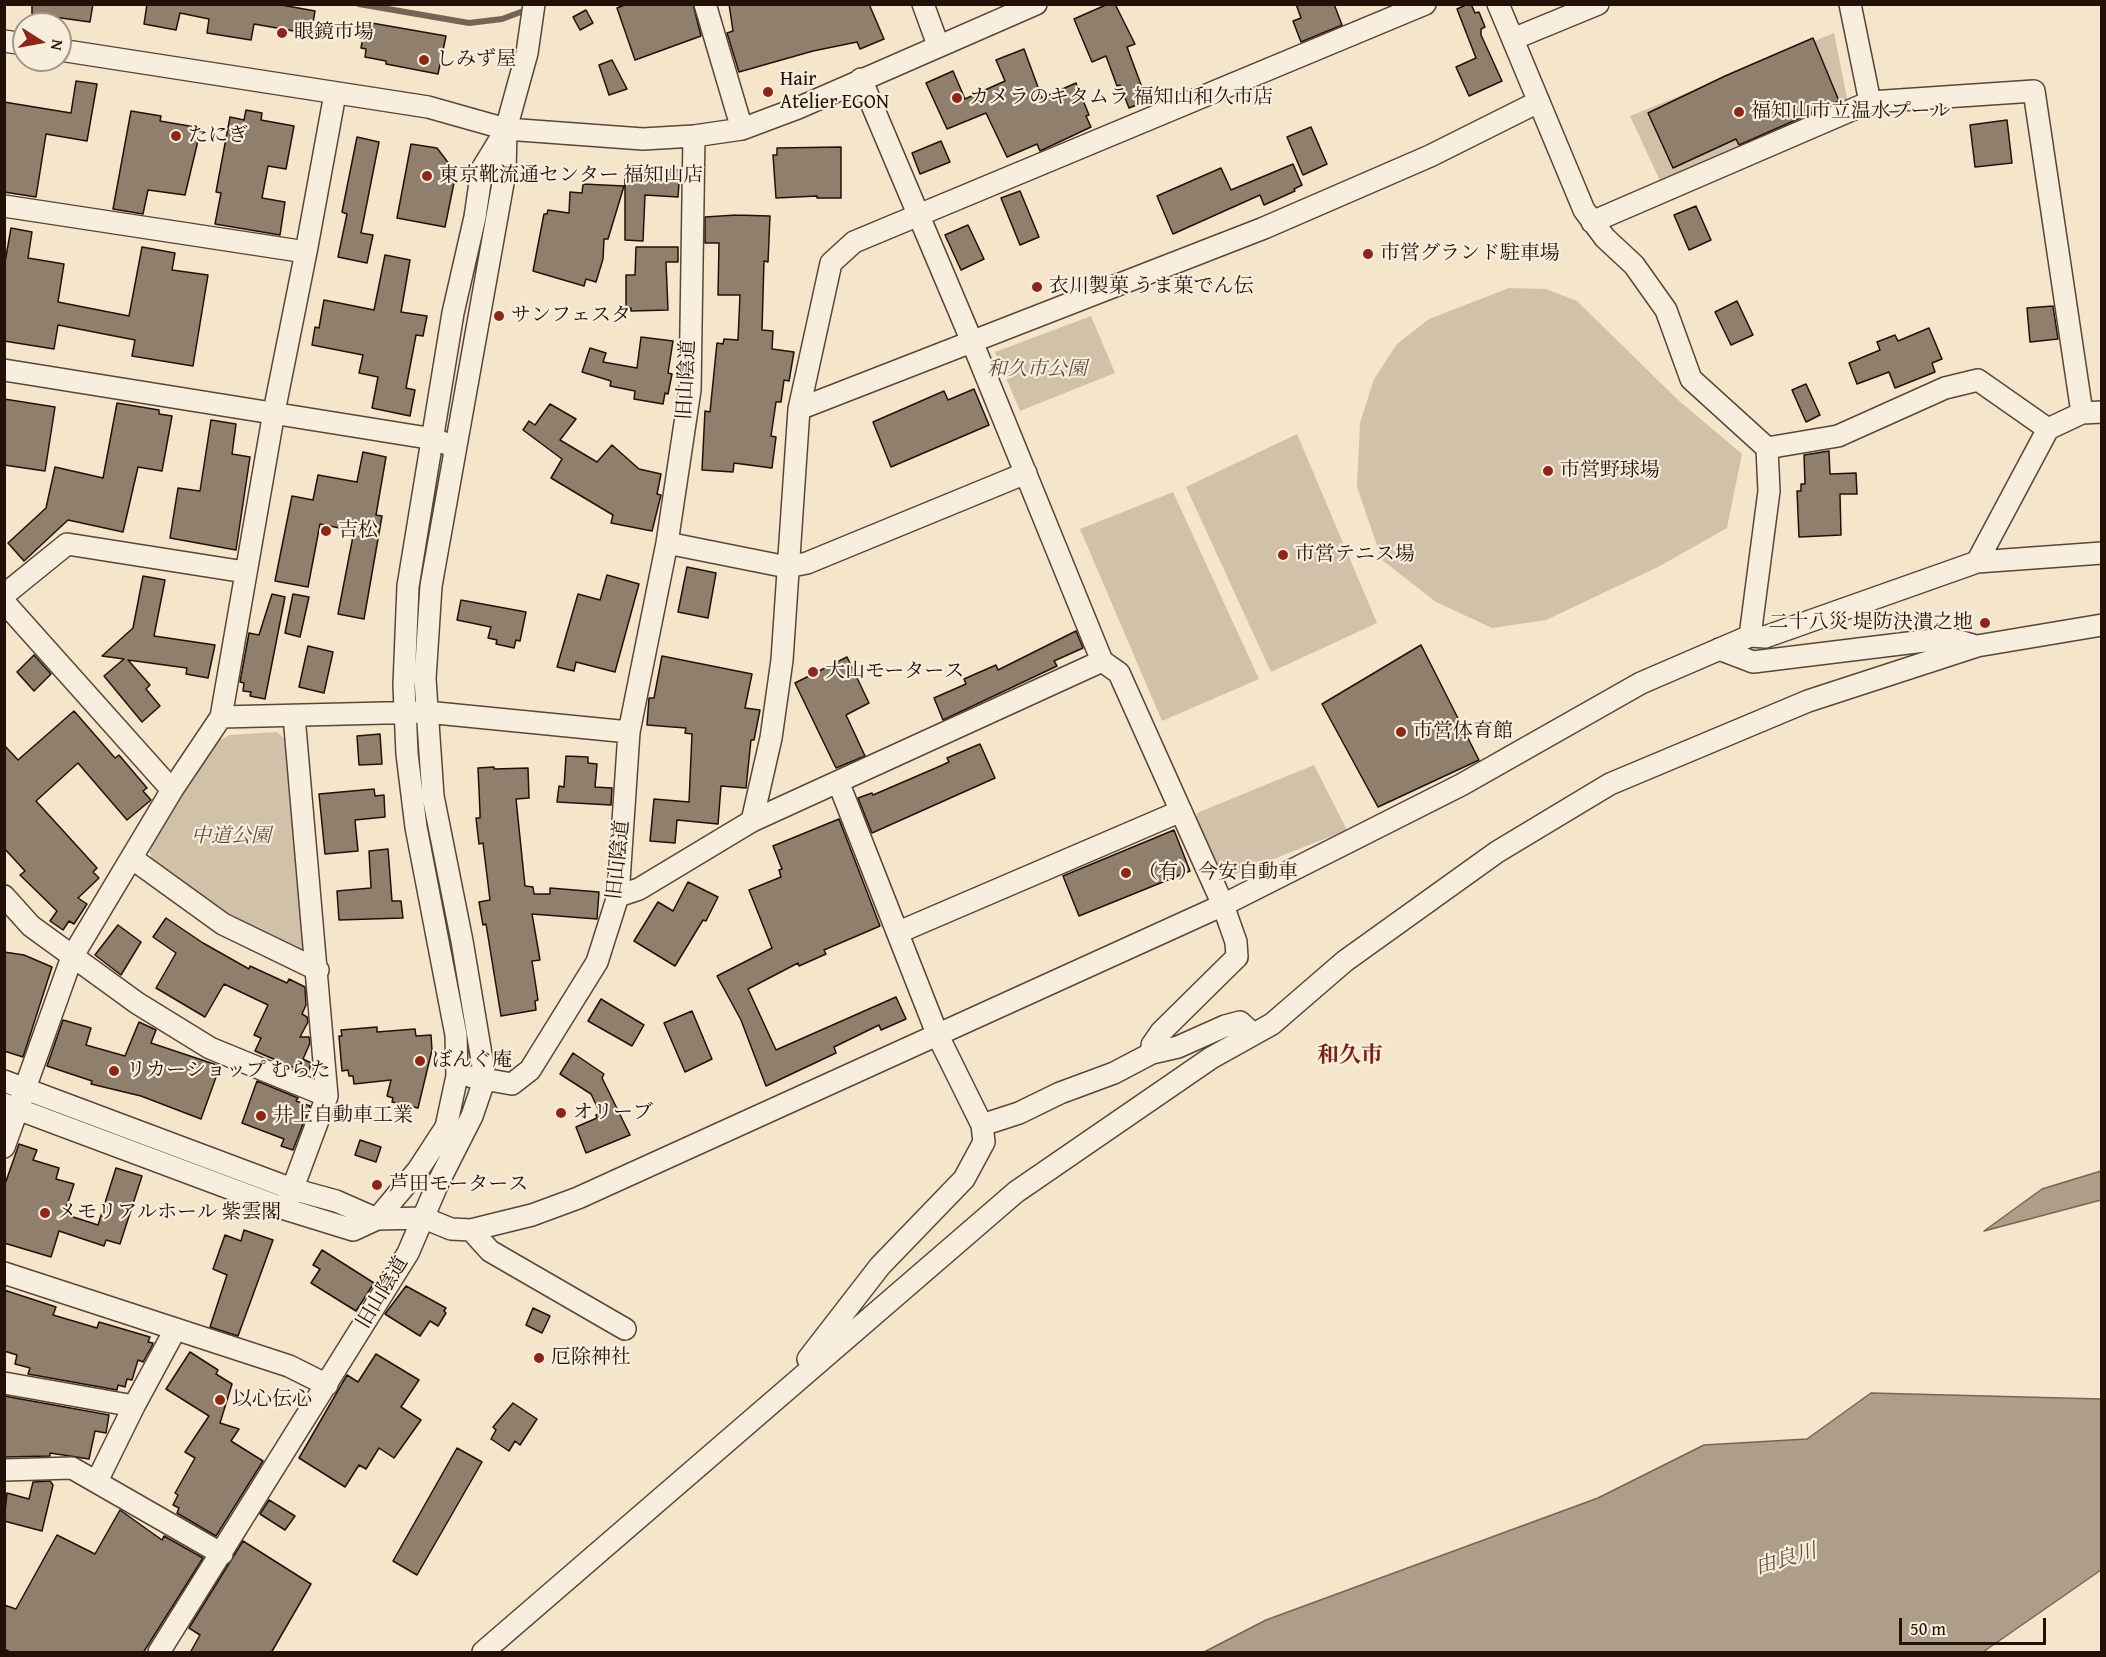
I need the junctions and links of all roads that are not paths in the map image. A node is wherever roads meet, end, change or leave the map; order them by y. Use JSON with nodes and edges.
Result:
{"nodes":[{"id":1,"x":534,"y":4,"type":"edge"},
{"id":2,"x":705,"y":4,"type":"edge"},
{"id":3,"x":923,"y":4,"type":"edge"},
{"id":4,"x":1036,"y":4,"type":"edge"},
{"id":5,"x":1425,"y":4,"type":"edge"},
{"id":6,"x":1498,"y":4,"type":"edge"},
{"id":7,"x":1598,"y":4,"type":"edge"},
{"id":8,"x":1850,"y":4,"type":"edge"},
{"id":9,"x":1512,"y":39,"type":"junction"},
{"id":10,"x":938,"y":45,"type":"junction"},
{"id":11,"x":72,"y":52,"type":"edge"},
{"id":12,"x":861,"y":79,"type":"junction"},
{"id":13,"x":335,"y":94,"type":"junction"},
{"id":14,"x":1539,"y":102,"type":"junction"},
{"id":15,"x":1870,"y":102,"type":"junction"},
{"id":16,"x":506,"y":129,"type":"junction"},
{"id":17,"x":742,"y":129,"type":"junction"},
{"id":18,"x":694,"y":136,"type":"junction"},
{"id":19,"x":4,"y":206,"type":"edge"},
{"id":20,"x":919,"y":217,"type":"junction"},
{"id":21,"x":1592,"y":222,"type":"junction"},
{"id":22,"x":306,"y":252,"type":"junction"},
{"id":23,"x":973,"y":344,"type":"junction"},
{"id":24,"x":4,"y":370,"type":"edge"},
{"id":25,"x":799,"y":409,"type":"junction"},
{"id":26,"x":273,"y":412,"type":"junction"},
{"id":27,"x":2092,"y":412,"type":"edge"},
{"id":28,"x":2048,"y":429,"type":"junction"},
{"id":29,"x":434,"y":439,"type":"junction"},
{"id":30,"x":456,"y":447,"type":"junction"},
{"id":31,"x":1767,"y":448,"type":"junction"},
{"id":32,"x":1026,"y":473,"type":"junction"},
{"id":33,"x":667,"y":543,"type":"junction"},
{"id":34,"x":2102,"y":553,"type":"edge"},
{"id":35,"x":1977,"y":562,"type":"junction"},
{"id":36,"x":788,"y":567,"type":"junction"},
{"id":37,"x":245,"y":572,"type":"junction"},
{"id":38,"x":4,"y":595,"type":"edge"},
{"id":39,"x":4,"y":602,"type":"edge"},
{"id":40,"x":2102,"y":625,"type":"edge"},
{"id":41,"x":1750,"y":636,"type":"junction"},
{"id":42,"x":1977,"y":646,"type":"junction"},
{"id":43,"x":1719,"y":649,"type":"junction"},
{"id":44,"x":1102,"y":661,"type":"junction"},
{"id":45,"x":405,"y":712,"type":"junction"},
{"id":46,"x":426,"y":712,"type":"junction"},
{"id":47,"x":294,"y":716,"type":"junction"},
{"id":48,"x":221,"y":717,"type":"junction"},
{"id":49,"x":630,"y":732,"type":"junction"},
{"id":50,"x":839,"y":784,"type":"junction"},
{"id":51,"x":172,"y":790,"type":"junction"},
{"id":52,"x":1181,"y":811,"type":"junction"},
{"id":53,"x":752,"y":821,"type":"junction"},
{"id":54,"x":133,"y":858,"type":"junction"},
{"id":55,"x":4,"y":896,"type":"edge"},
{"id":56,"x":618,"y":896,"type":"junction"},
{"id":57,"x":1223,"y":905,"type":"junction"},
{"id":58,"x":899,"y":932,"type":"junction"},
{"id":59,"x":72,"y":957,"type":"junction"},
{"id":60,"x":318,"y":970,"type":"junction"},
{"id":61,"x":1253,"y":1034,"type":"junction"},
{"id":62,"x":938,"y":1036,"type":"junction"},
{"id":63,"x":1152,"y":1053,"type":"junction"},
{"id":64,"x":457,"y":1076,"type":"junction"},
{"id":65,"x":484,"y":1078,"type":"junction"},
{"id":66,"x":4,"y":1081,"type":"edge"},
{"id":67,"x":327,"y":1095,"type":"junction"},
{"id":68,"x":16,"y":1100,"type":"edge"},
{"id":69,"x":982,"y":1125,"type":"junction"},
{"id":70,"x":4,"y":1147,"type":"edge"},
{"id":71,"x":289,"y":1199,"type":"junction"},
{"id":72,"x":424,"y":1218,"type":"junction"},
{"id":73,"x":376,"y":1219,"type":"junction"},
{"id":74,"x":471,"y":1230,"type":"junction"},
{"id":75,"x":4,"y":1273,"type":"edge"},
{"id":76,"x":625,"y":1329,"type":"dead end"},
{"id":77,"x":175,"y":1330,"type":"junction"},
{"id":78,"x":4,"y":1383,"type":"edge"},
{"id":79,"x":327,"y":1386,"type":"junction"},
{"id":80,"x":787,"y":1389,"type":"junction"},
{"id":81,"x":134,"y":1406,"type":"junction"},
{"id":82,"x":4,"y":1470,"type":"edge"},
{"id":83,"x":97,"y":1481,"type":"junction"},
{"id":84,"x":222,"y":1554,"type":"junction"},
{"id":85,"x":159,"y":1653,"type":"edge"},
{"id":86,"x":483,"y":1653,"type":"edge"}],
"edges":[{"from":1,"to":16,"type":"street"},
{"from":2,"to":17,"type":"street"},
{"from":3,"to":10,"type":"street"},
{"from":4,"to":10,"type":"street"},
{"from":5,"to":20,"type":"street"},
{"from":6,"to":9,"type":"street"},
{"from":7,"to":9,"type":"street"},
{"from":8,"to":15,"type":"street"},
{"from":9,"to":14,"type":"street"},
{"from":10,"to":12,"type":"street"},
{"from":11,"to":13,"type":"street"},
{"from":12,"to":17,"type":"street"},
{"from":12,"to":20,"type":"street"},
{"from":13,"to":16,"type":"street"},
{"from":13,"to":22,"type":"street"},
{"from":14,"to":21,"type":"street"},
{"from":14,"to":23,"type":"street"},
{"from":15,"to":21,"type":"street"},
{"from":15,"to":27,"type":"street"},
{"from":16,"to":18,"type":"street"},
{"from":16,"to":29,"type":"street"},
{"from":16,"to":30,"type":"street"},
{"from":17,"to":18,"type":"street"},
{"from":18,"to":33,"type":"street","name":"旧山陰道"},
{"from":19,"to":22,"type":"street"},
{"from":20,"to":23,"type":"street"},
{"from":20,"to":25,"type":"street"},
{"from":21,"to":31,"type":"street"},
{"from":22,"to":26,"type":"street"},
{"from":23,"to":25,"type":"street"},
{"from":23,"to":32,"type":"street"},
{"from":24,"to":26,"type":"street"},
{"from":25,"to":36,"type":"street"},
{"from":26,"to":29,"type":"street"},
{"from":26,"to":37,"type":"street"},
{"from":27,"to":28,"type":"street"},
{"from":28,"to":31,"type":"street"},
{"from":28,"to":35,"type":"street"},
{"from":29,"to":30,"type":"street"},
{"from":29,"to":45,"type":"street"},
{"from":30,"to":46,"type":"street"},
{"from":31,"to":41,"type":"street"},
{"from":32,"to":36,"type":"street"},
{"from":32,"to":44,"type":"street"},
{"from":33,"to":36,"type":"street"},
{"from":33,"to":49,"type":"street","name":"旧山陰道"},
{"from":34,"to":35,"type":"street"},
{"from":35,"to":41,"type":"street"},
{"from":36,"to":53,"type":"street"},
{"from":37,"to":38,"type":"street"},
{"from":37,"to":48,"type":"street"},
{"from":39,"to":51,"type":"street"},
{"from":40,"to":42,"type":"street"},
{"from":41,"to":43,"type":"street"},
{"from":42,"to":43,"type":"street"},
{"from":42,"to":61,"type":"street"},
{"from":43,"to":57,"type":"street"},
{"from":44,"to":50,"type":"street"},
{"from":44,"to":52,"type":"street"},
{"from":45,"to":46,"type":"street"},
{"from":45,"to":47,"type":"street"},
{"from":45,"to":64,"type":"street"},
{"from":46,"to":49,"type":"street"},
{"from":46,"to":65,"type":"street"},
{"from":47,"to":48,"type":"street"},
{"from":47,"to":60,"type":"street"},
{"from":48,"to":51,"type":"street"},
{"from":49,"to":56,"type":"street","name":"旧山陰道"},
{"from":50,"to":53,"type":"street"},
{"from":50,"to":58,"type":"street"},
{"from":51,"to":54,"type":"street"},
{"from":52,"to":57,"type":"street"},
{"from":52,"to":58,"type":"street"},
{"from":53,"to":56,"type":"street"},
{"from":54,"to":59,"type":"street"},
{"from":54,"to":60,"type":"street"},
{"from":55,"to":59,"type":"street"},
{"from":56,"to":65,"type":"street","name":"旧山陰道"},
{"from":57,"to":62,"type":"street"},
{"from":57,"to":63,"type":"street"},
{"from":58,"to":62,"type":"street"},
{"from":59,"to":67,"type":"street"},
{"from":59,"to":68,"type":"street"},
{"from":60,"to":67,"type":"street"},
{"from":61,"to":63,"type":"street"},
{"from":61,"to":80,"type":"street"},
{"from":62,"to":69,"type":"street"},
{"from":62,"to":74,"type":"street"},
{"from":63,"to":69,"type":"street"},
{"from":64,"to":65,"type":"street"},
{"from":64,"to":73,"type":"street"},
{"from":65,"to":72,"type":"street","name":"旧山陰道"},
{"from":66,"to":68,"type":"street"},
{"from":67,"to":71,"type":"street"},
{"from":68,"to":70,"type":"street"},
{"from":68,"to":71,"type":"street"},
{"from":69,"to":80,"type":"street"},
{"from":71,"to":73,"type":"street"},
{"from":72,"to":73,"type":"street"},
{"from":72,"to":74,"type":"street"},
{"from":72,"to":79,"type":"street","name":"旧山陰道"},
{"from":74,"to":76,"type":"street"},
{"from":75,"to":77,"type":"street"},
{"from":77,"to":79,"type":"street"},
{"from":77,"to":81,"type":"street"},
{"from":78,"to":81,"type":"street"},
{"from":79,"to":84,"type":"street","name":"旧山陰道"},
{"from":80,"to":86,"type":"street"},
{"from":81,"to":83,"type":"street"},
{"from":82,"to":83,"type":"street"},
{"from":83,"to":84,"type":"street"},
{"from":84,"to":85,"type":"street","name":"旧山陰道"}]}
